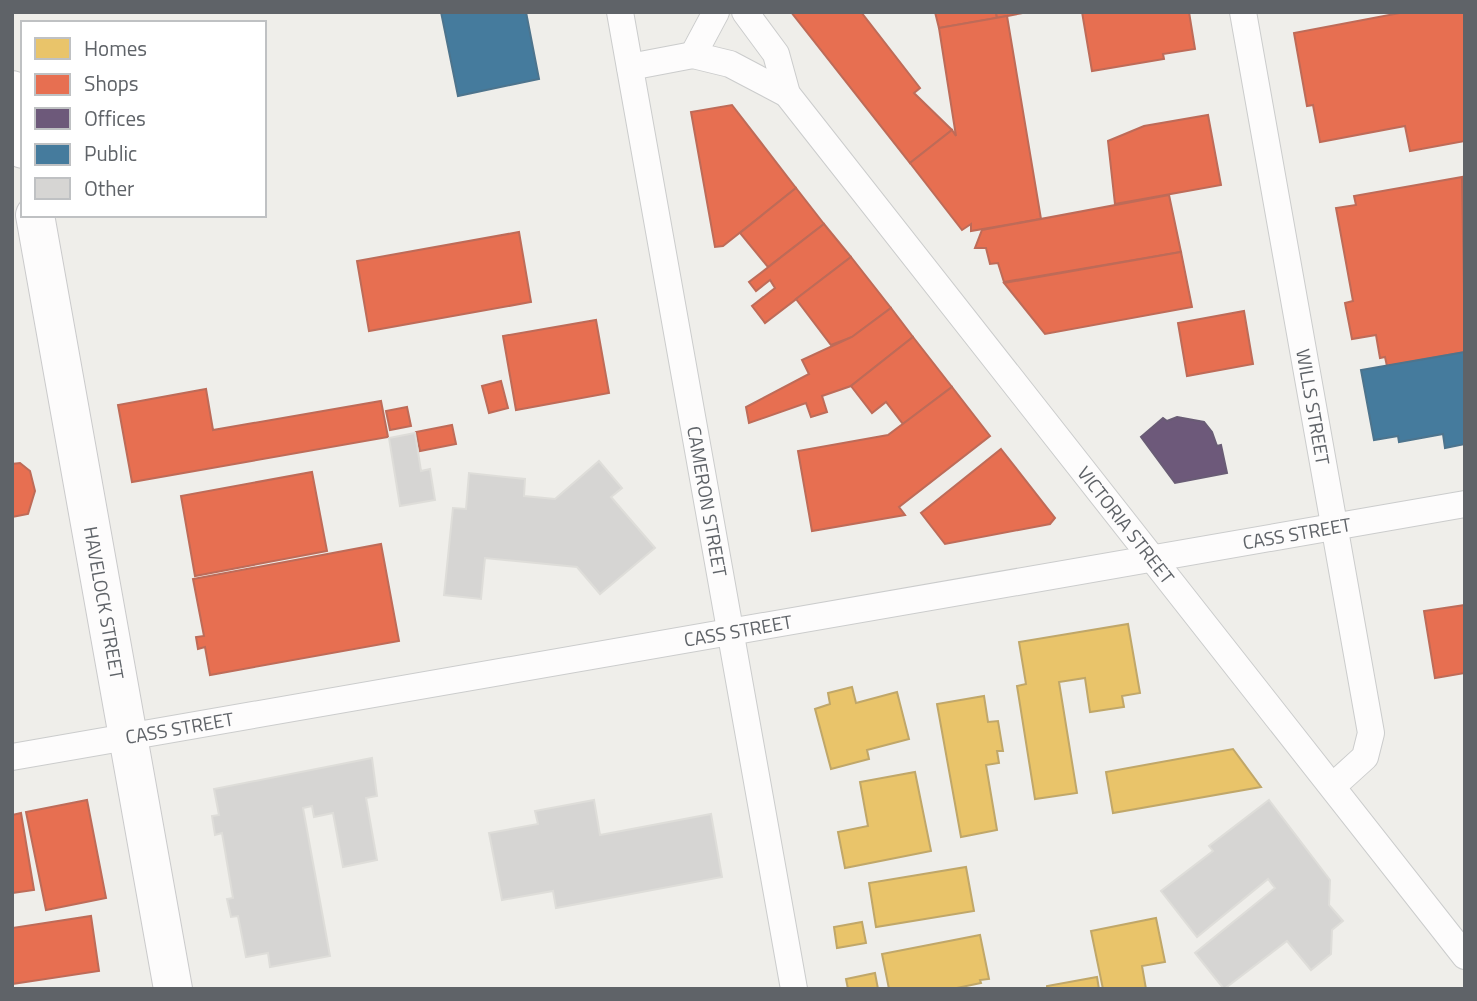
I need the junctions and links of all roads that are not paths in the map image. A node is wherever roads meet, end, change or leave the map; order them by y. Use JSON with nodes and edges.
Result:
{"nodes":[{"id":1,"x":620,"y":12,"type":"edge"},
{"id":2,"x":716,"y":12,"type":"edge"},
{"id":3,"x":745,"y":12,"type":"edge"},
{"id":4,"x":1243,"y":12,"type":"edge"},
{"id":5,"x":693,"y":55,"type":"junction"},
{"id":6,"x":629,"y":67,"type":"junction"},
{"id":7,"x":12,"y":90,"type":"edge"},
{"id":8,"x":787,"y":94,"type":"junction"},
{"id":9,"x":21,"y":138,"type":"edge"},
{"id":10,"x":35,"y":217,"type":"edge"},
{"id":11,"x":1465,"y":504,"type":"edge"},
{"id":12,"x":1335,"y":526,"type":"junction"},
{"id":13,"x":1152,"y":558,"type":"junction"},
{"id":14,"x":731,"y":632,"type":"junction"},
{"id":15,"x":128,"y":736,"type":"junction"},
{"id":16,"x":12,"y":757,"type":"edge"},
{"id":17,"x":1332,"y":786,"type":"junction"},
{"id":18,"x":1465,"y":956,"type":"edge"},
{"id":19,"x":173,"y":989,"type":"edge"},
{"id":20,"x":794,"y":989,"type":"edge"}],
"edges":[{"from":1,"to":6,"type":"street","name":"CAMERON STREET"},
{"from":2,"to":5,"type":"street"},
{"from":3,"to":8,"type":"street","name":"VICTORIA STREET"},
{"from":4,"to":12,"type":"street","name":"WILLS STREET"},
{"from":5,"to":6,"type":"street","name":"VICTORIA STREET"},
{"from":5,"to":8,"type":"street","name":"VICTORIA STREET"},
{"from":6,"to":14,"type":"street","name":"CAMERON STREET"},
{"from":7,"to":9,"type":"street"},
{"from":8,"to":13,"type":"street","name":"VICTORIA STREET"},
{"from":10,"to":15,"type":"street","name":"HAVELOCK STREET"},
{"from":11,"to":12,"type":"street","name":"CASS STREET"},
{"from":12,"to":13,"type":"street","name":"CASS STREET"},
{"from":12,"to":17,"type":"street","name":"WILLS STREET"},
{"from":13,"to":14,"type":"street","name":"CASS STREET"},
{"from":13,"to":17,"type":"street","name":"VICTORIA STREET"},
{"from":14,"to":15,"type":"street","name":"CASS STREET"},
{"from":14,"to":20,"type":"street","name":"CAMERON STREET"},
{"from":15,"to":16,"type":"street","name":"CASS STREET"},
{"from":15,"to":19,"type":"street","name":"HAVELOCK STREET"},
{"from":17,"to":18,"type":"street","name":"VICTORIA STREET"}]}
